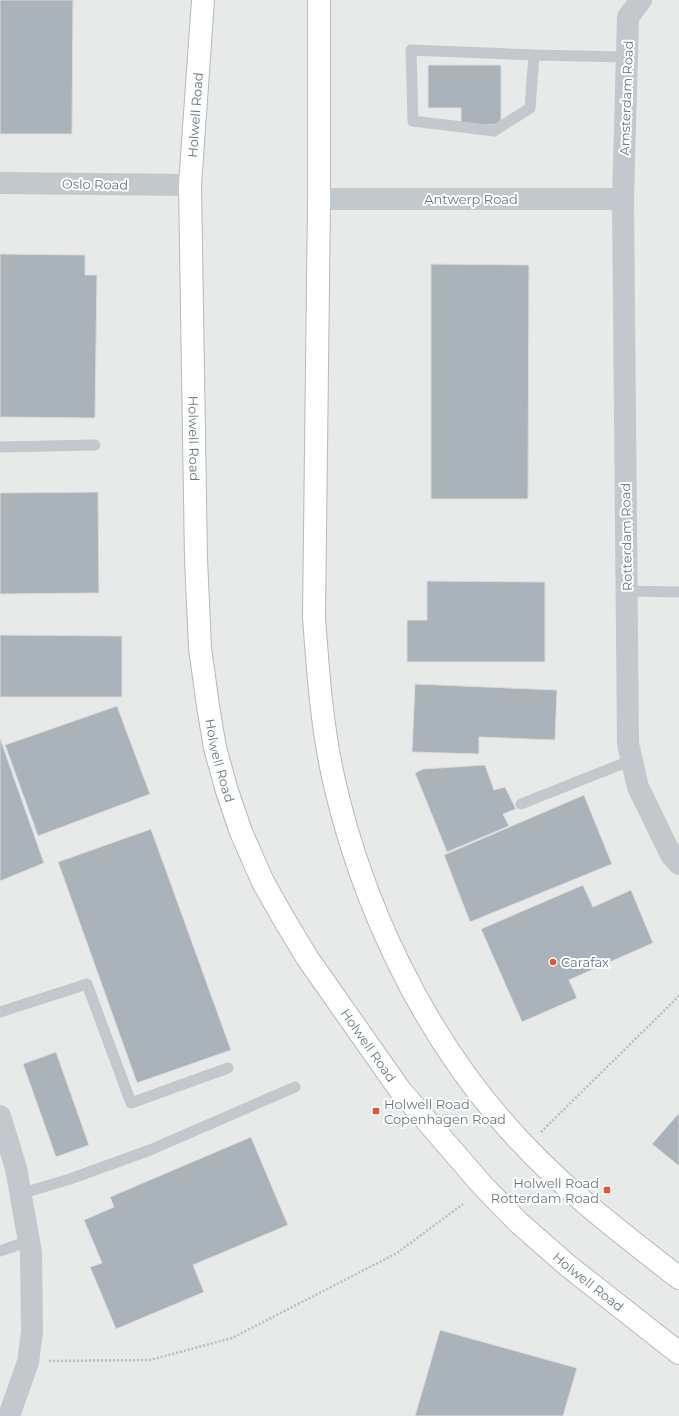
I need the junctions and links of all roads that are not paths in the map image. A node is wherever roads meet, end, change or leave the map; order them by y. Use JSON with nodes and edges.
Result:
{"nodes":[{"id":1,"x":203,"y":0,"type":"edge"},
{"id":2,"x":319,"y":0,"type":"edge"},
{"id":3,"x":641,"y":0,"type":"edge"},
{"id":4,"x":534,"y":56,"type":"junction"},
{"id":5,"x":626,"y":57,"type":"junction"},
{"id":6,"x":0,"y":183,"type":"edge"},
{"id":7,"x":190,"y":185,"type":"junction"},
{"id":8,"x":319,"y":199,"type":"junction"},
{"id":9,"x":623,"y":199,"type":"junction"},
{"id":10,"x":95,"y":445,"type":"dead end"},
{"id":11,"x":0,"y":447,"type":"edge"},
{"id":12,"x":627,"y":590,"type":"junction"},
{"id":13,"x":679,"y":592,"type":"edge"},
{"id":14,"x":632,"y":760,"type":"junction"},
{"id":15,"x":521,"y":804,"type":"dead end"},
{"id":16,"x":679,"y":864,"type":"edge"},
{"id":17,"x":0,"y":1012,"type":"edge"},
{"id":18,"x":228,"y":1068,"type":"dead end"},
{"id":19,"x":296,"y":1087,"type":"dead end"},
{"id":20,"x":0,"y":1116,"type":"edge"},
{"id":21,"x":20,"y":1194,"type":"junction"},
{"id":22,"x":28,"y":1240,"type":"junction"},
{"id":23,"x":0,"y":1251,"type":"edge"},
{"id":24,"x":679,"y":1278,"type":"edge"},
{"id":25,"x":679,"y":1353,"type":"edge"},
{"id":26,"x":9,"y":1416,"type":"edge"}],
"edges":[{"from":1,"to":7,"type":"highway","name":"Holwell Road"},
{"from":2,"to":8,"type":"highway"},
{"from":3,"to":5,"type":"street","name":"Amsterdam Road"},
{"from":4,"to":4,"type":"lane"},
{"from":4,"to":5,"type":"lane"},
{"from":5,"to":9,"type":"street","name":"Amsterdam Road"},
{"from":6,"to":7,"type":"street","name":"Oslo Road"},
{"from":7,"to":25,"type":"highway","name":"Holwell Road"},
{"from":8,"to":9,"type":"street","name":"Antwerp Road"},
{"from":8,"to":24,"type":"highway"},
{"from":9,"to":12,"type":"street","name":"Rotterdam Road"},
{"from":10,"to":11,"type":"lane"},
{"from":12,"to":13,"type":"lane"},
{"from":12,"to":14,"type":"street","name":"Rotterdam Road"},
{"from":14,"to":15,"type":"lane"},
{"from":14,"to":16,"type":"street","name":"Rotterdam Road"},
{"from":17,"to":18,"type":"lane"},
{"from":19,"to":21,"type":"lane"},
{"from":20,"to":21,"type":"street"},
{"from":21,"to":22,"type":"street"},
{"from":22,"to":23,"type":"lane"},
{"from":22,"to":26,"type":"street"}]}
